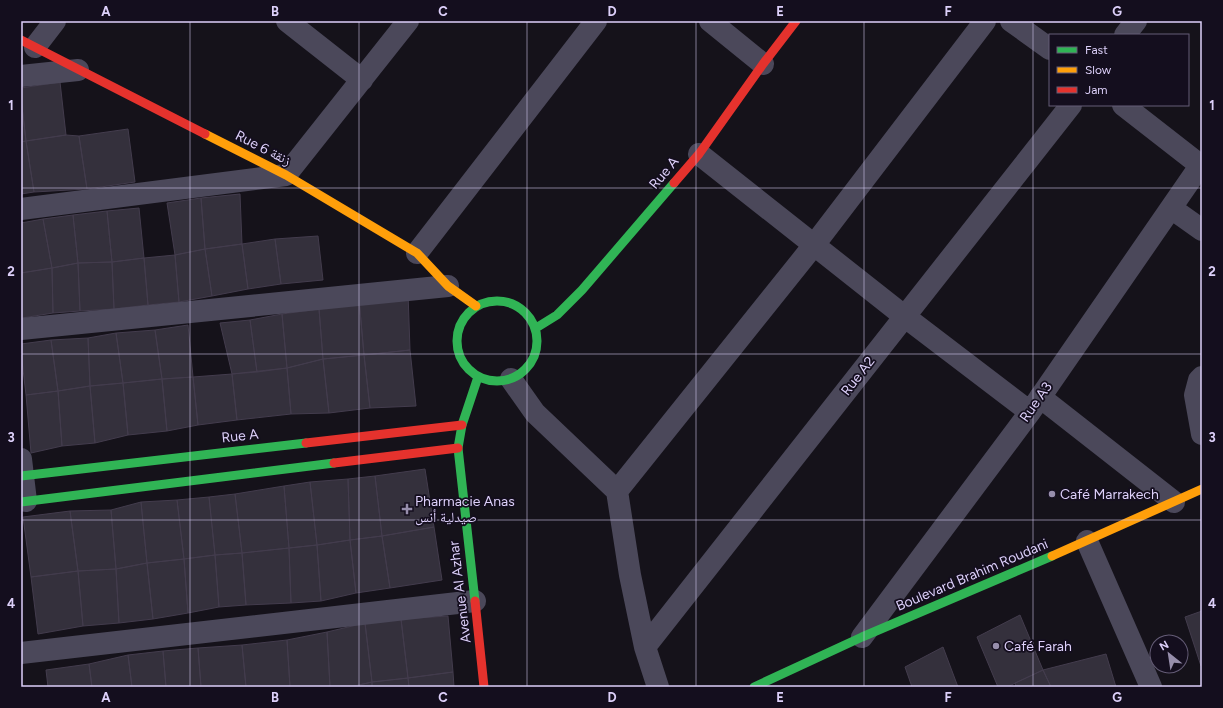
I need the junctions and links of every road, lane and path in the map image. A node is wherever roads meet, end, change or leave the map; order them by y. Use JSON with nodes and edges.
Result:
{"nodes":[{"id":1,"x":55,"y":21,"type":"edge"},
{"id":2,"x":287,"y":21,"type":"edge"},
{"id":3,"x":408,"y":21,"type":"edge"},
{"id":4,"x":596,"y":21,"type":"edge"},
{"id":5,"x":710,"y":21,"type":"edge"},
{"id":6,"x":796,"y":21,"type":"edge"},
{"id":7,"x":985,"y":21,"type":"edge"},
{"id":8,"x":1011,"y":21,"type":"edge"},
{"id":9,"x":1136,"y":21,"type":"edge"},
{"id":10,"x":1126,"y":34,"type":"edge"},
{"id":11,"x":28,"y":43,"type":"edge"},
{"id":12,"x":1049,"y":49,"type":"edge"},
{"id":13,"x":764,"y":64,"type":"junction"},
{"id":14,"x":78,"y":70,"type":"junction"},
{"id":15,"x":21,"y":76,"type":"edge"},
{"id":16,"x":362,"y":80,"type":"junction"},
{"id":17,"x":1070,"y":106,"type":"edge"},
{"id":18,"x":1124,"y":106,"type":"edge"},
{"id":19,"x":698,"y":154,"type":"junction"},
{"id":20,"x":1201,"y":164,"type":"edge"},
{"id":21,"x":286,"y":175,"type":"junction"},
{"id":22,"x":1171,"y":208,"type":"junction"},
{"id":23,"x":21,"y":209,"type":"edge"},
{"id":24,"x":1202,"y":230,"type":"edge"},
{"id":25,"x":814,"y":245,"type":"junction"},
{"id":26,"x":417,"y":253,"type":"junction"},
{"id":27,"x":448,"y":286,"type":"junction"},
{"id":28,"x":476,"y":306,"type":"junction"},
{"id":29,"x":904,"y":316,"type":"junction"},
{"id":30,"x":536,"y":328,"type":"junction"},
{"id":31,"x":21,"y":329,"type":"edge"},
{"id":32,"x":1202,"y":376,"type":"edge"},
{"id":33,"x":478,"y":377,"type":"junction"},
{"id":34,"x":511,"y":379,"type":"junction"},
{"id":35,"x":1035,"y":404,"type":"junction"},
{"id":36,"x":462,"y":425,"type":"junction"},
{"id":37,"x":1202,"y":434,"type":"edge"},
{"id":38,"x":458,"y":448,"type":"junction"},
{"id":39,"x":212,"y":453,"type":"junction"},
{"id":40,"x":22,"y":470,"type":"edge"},
{"id":41,"x":216,"y":472,"type":"junction"},
{"id":42,"x":1202,"y":489,"type":"edge"},
{"id":43,"x":617,"y":491,"type":"junction"},
{"id":44,"x":23,"y":501,"type":"edge"},
{"id":45,"x":1174,"y":502,"type":"junction"},
{"id":46,"x":1087,"y":541,"type":"junction"},
{"id":47,"x":475,"y":601,"type":"junction"},
{"id":48,"x":862,"y":637,"type":"junction"},
{"id":49,"x":645,"y":647,"type":"junction"},
{"id":50,"x":21,"y":653,"type":"edge"},
{"id":51,"x":484,"y":687,"type":"edge"},
{"id":52,"x":658,"y":687,"type":"edge"},
{"id":53,"x":754,"y":687,"type":"edge"},
{"id":54,"x":1151,"y":687,"type":"edge"}],
"edges":[{"from":1,"to":11,"type":"street"},
{"from":2,"to":16,"type":"street"},
{"from":3,"to":16,"type":"street"},
{"from":4,"to":26,"type":"street"},
{"from":5,"to":13,"type":"street"},
{"from":6,"to":13,"type":"street","name":"Rue A"},
{"from":7,"to":25,"type":"street"},
{"from":8,"to":12,"type":"street"},
{"from":9,"to":10,"type":"street"},
{"from":11,"to":14,"type":"street","name":"Rue 6 زنقة"},
{"from":13,"to":19,"type":"street","name":"Rue A"},
{"from":14,"to":15,"type":"street"},
{"from":14,"to":21,"type":"street","name":"Rue 6 زنقة"},
{"from":16,"to":21,"type":"street"},
{"from":17,"to":29,"type":"street","name":"Rue A2"},
{"from":18,"to":20,"type":"street"},
{"from":19,"to":25,"type":"street"},
{"from":19,"to":30,"type":"street","name":"Rue A"},
{"from":20,"to":22,"type":"street","name":"Rue A3"},
{"from":21,"to":23,"type":"street"},
{"from":21,"to":26,"type":"street","name":"Rue 6 زنقة"},
{"from":22,"to":24,"type":"street"},
{"from":22,"to":35,"type":"street","name":"Rue A3"},
{"from":25,"to":29,"type":"street"},
{"from":25,"to":43,"type":"street"},
{"from":26,"to":27,"type":"street","name":"Rue 6 زنقة"},
{"from":27,"to":28,"type":"street","name":"Rue 6 زنقة"},
{"from":27,"to":31,"type":"street"},
{"from":28,"to":30,"type":"street"},
{"from":28,"to":33,"type":"street"},
{"from":29,"to":35,"type":"street"},
{"from":29,"to":49,"type":"street","name":"Rue A2"},
{"from":30,"to":34,"type":"street"},
{"from":32,"to":37,"type":"street"},
{"from":33,"to":34,"type":"street"},
{"from":33,"to":36,"type":"street","name":"Avenue Al Azhar"},
{"from":34,"to":43,"type":"street"},
{"from":35,"to":45,"type":"street"},
{"from":35,"to":48,"type":"street","name":"Rue A3"},
{"from":36,"to":38,"type":"street","name":"Avenue Al Azhar"},
{"from":36,"to":39,"type":"street","name":"Rue A"},
{"from":38,"to":41,"type":"street"},
{"from":38,"to":47,"type":"street","name":"Avenue Al Azhar"},
{"from":39,"to":40,"type":"street","name":"Rue A"},
{"from":39,"to":41,"type":"street"},
{"from":40,"to":44,"type":"street"},
{"from":41,"to":44,"type":"street"},
{"from":42,"to":45,"type":"street","name":"Boulevard Brahim Roudani"},
{"from":43,"to":49,"type":"street"},
{"from":45,"to":46,"type":"street","name":"Boulevard Brahim Roudani"},
{"from":46,"to":48,"type":"street","name":"Boulevard Brahim Roudani"},
{"from":46,"to":54,"type":"street"},
{"from":47,"to":50,"type":"street"},
{"from":47,"to":51,"type":"street","name":"Avenue Al Azhar"},
{"from":48,"to":53,"type":"street","name":"Boulevard Brahim Roudani"},
{"from":49,"to":52,"type":"street"}]}
